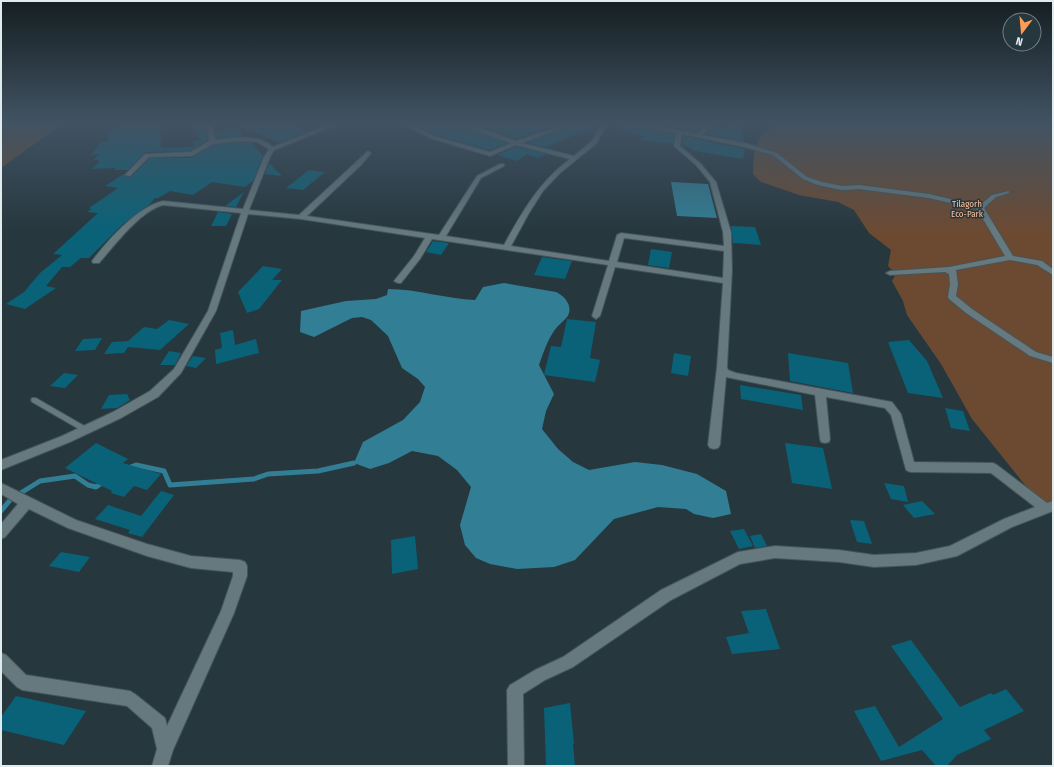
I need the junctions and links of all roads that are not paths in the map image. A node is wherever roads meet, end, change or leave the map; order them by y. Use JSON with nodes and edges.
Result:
{"nodes":[{"id":1,"x":143,"y":160,"type":"edge"},
{"id":2,"x":266,"y":160,"type":"edge"},
{"id":3,"x":362,"y":160,"type":"edge"},
{"id":4,"x":570,"y":160,"type":"edge"},
{"id":5,"x":693,"y":160,"type":"edge"},
{"id":6,"x":782,"y":160,"type":"edge"},
{"id":7,"x":502,"y":165,"type":"dead end"},
{"id":8,"x":128,"y":175,"type":"dead end"},
{"id":9,"x":1007,"y":192,"type":"dead end"},
{"id":10,"x":980,"y":208,"type":"junction"},
{"id":11,"x":245,"y":212,"type":"junction"},
{"id":12,"x":300,"y":217,"type":"junction"},
{"id":13,"x":430,"y":236,"type":"junction"},
{"id":14,"x":441,"y":238,"type":"junction"},
{"id":15,"x":507,"y":247,"type":"junction"},
{"id":16,"x":727,"y":249,"type":"junction"},
{"id":17,"x":1010,"y":258,"type":"junction"},
{"id":18,"x":96,"y":261,"type":"dead end"},
{"id":19,"x":612,"y":265,"type":"junction"},
{"id":20,"x":890,"y":273,"type":"dead end"},
{"id":21,"x":953,"y":273,"type":"junction"},
{"id":22,"x":1053,"y":273,"type":"edge"},
{"id":23,"x":398,"y":281,"type":"dead end"},
{"id":24,"x":727,"y":281,"type":"junction"},
{"id":25,"x":596,"y":316,"type":"dead end"},
{"id":26,"x":1053,"y":360,"type":"edge"},
{"id":27,"x":722,"y":367,"type":"junction"},
{"id":28,"x":820,"y":392,"type":"junction"},
{"id":29,"x":34,"y":400,"type":"dead end"},
{"id":30,"x":86,"y":430,"type":"junction"},
{"id":31,"x":825,"y":439,"type":"dead end"},
{"id":32,"x":714,"y":445,"type":"dead end"},
{"id":33,"x":1,"y":465,"type":"edge"},
{"id":34,"x":15,"y":496,"type":"edge"},
{"id":35,"x":1050,"y":507,"type":"edge"},
{"id":36,"x":1,"y":533,"type":"edge"},
{"id":37,"x":1,"y":660,"type":"edge"},
{"id":38,"x":165,"y":749,"type":"junction"},
{"id":39,"x":160,"y":766,"type":"edge"},
{"id":40,"x":516,"y":766,"type":"edge"}],
"edges":[{"from":1,"to":8,"type":"street"},
{"from":2,"to":11,"type":"street"},
{"from":3,"to":12,"type":"street"},
{"from":4,"to":15,"type":"street"},
{"from":5,"to":16,"type":"street"},
{"from":6,"to":10,"type":"street"},
{"from":7,"to":14,"type":"street"},
{"from":9,"to":10,"type":"street"},
{"from":10,"to":17,"type":"street"},
{"from":11,"to":12,"type":"street"},
{"from":11,"to":18,"type":"street"},
{"from":11,"to":30,"type":"street"},
{"from":12,"to":13,"type":"street"},
{"from":13,"to":14,"type":"street"},
{"from":13,"to":23,"type":"street"},
{"from":14,"to":15,"type":"street"},
{"from":15,"to":19,"type":"street"},
{"from":16,"to":19,"type":"street"},
{"from":16,"to":24,"type":"street"},
{"from":17,"to":21,"type":"street"},
{"from":17,"to":22,"type":"street"},
{"from":19,"to":24,"type":"street"},
{"from":19,"to":25,"type":"street"},
{"from":20,"to":21,"type":"street"},
{"from":21,"to":26,"type":"street"},
{"from":24,"to":27,"type":"street"},
{"from":27,"to":28,"type":"street"},
{"from":27,"to":32,"type":"street"},
{"from":28,"to":31,"type":"street"},
{"from":28,"to":35,"type":"street"},
{"from":29,"to":30,"type":"lane"},
{"from":30,"to":33,"type":"street"},
{"from":34,"to":36,"type":"street"},
{"from":34,"to":38,"type":"street"},
{"from":35,"to":40,"type":"street"},
{"from":37,"to":38,"type":"street"},
{"from":38,"to":39,"type":"street"}]}
